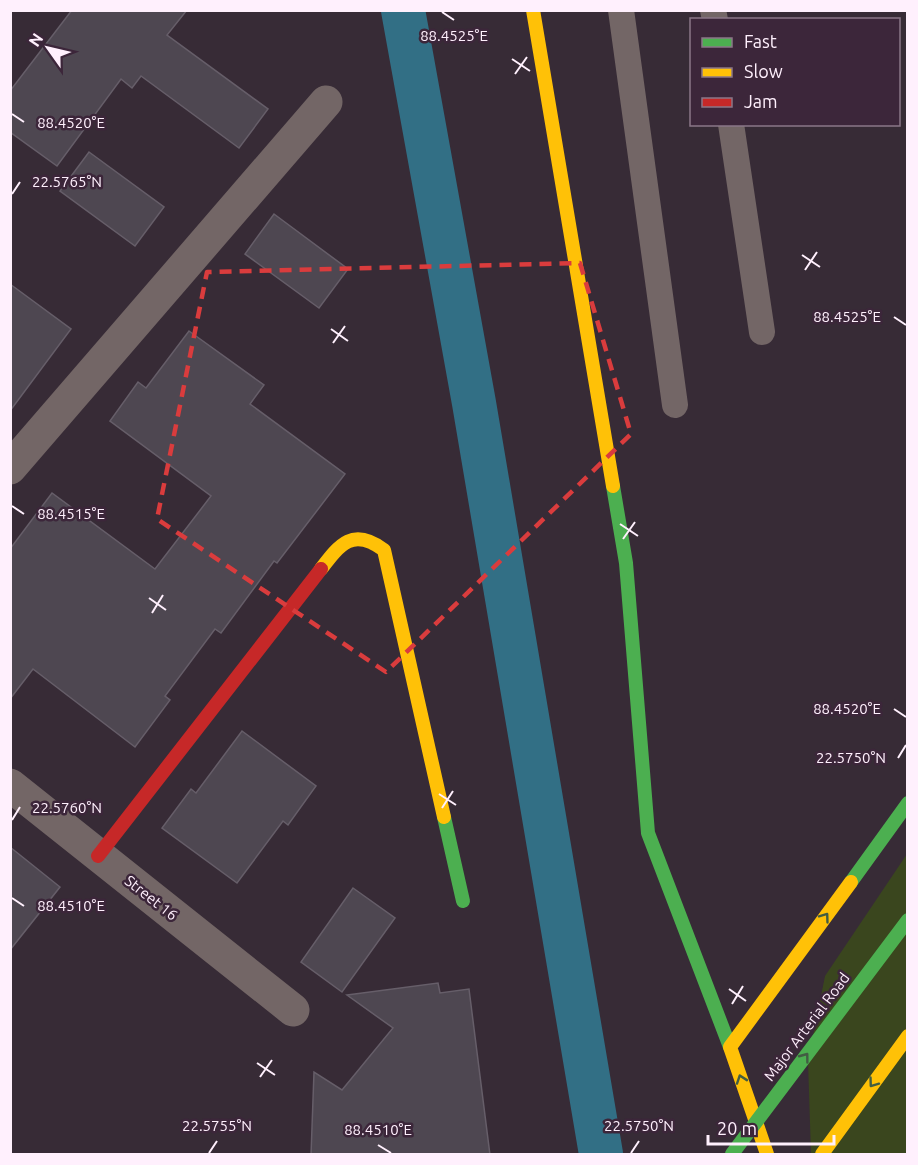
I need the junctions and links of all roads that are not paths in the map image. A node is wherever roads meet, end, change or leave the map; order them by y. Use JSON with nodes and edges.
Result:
{"nodes":[{"id":1,"x":533,"y":10,"type":"edge"},
{"id":2,"x":621,"y":10,"type":"edge"},
{"id":3,"x":326,"y":102,"type":"dead end"},
{"id":4,"x":731,"y":126,"type":"edge"},
{"id":5,"x":762,"y":332,"type":"dead end"},
{"id":6,"x":675,"y":405,"type":"dead end"},
{"id":7,"x":10,"y":468,"type":"edge"},
{"id":8,"x":10,"y":784,"type":"edge"},
{"id":9,"x":908,"y":802,"type":"edge"},
{"id":10,"x":98,"y":856,"type":"junction"},
{"id":11,"x":463,"y":901,"type":"dead end"},
{"id":12,"x":908,"y":920,"type":"edge"},
{"id":13,"x":293,"y":1010,"type":"dead end"},
{"id":14,"x":908,"y":1036,"type":"edge"},
{"id":15,"x":730,"y":1047,"type":"junction"},
{"id":16,"x":732,"y":1155,"type":"edge"},
{"id":17,"x":766,"y":1155,"type":"edge"},
{"id":18,"x":822,"y":1155,"type":"edge"}],
"edges":[{"from":1,"to":15,"type":"street"},
{"from":2,"to":6,"type":"lane"},
{"from":3,"to":7,"type":"street"},
{"from":4,"to":5,"type":"lane"},
{"from":8,"to":10,"type":"street","name":"Street 16"},
{"from":15,"to":9,"type":"street","one_way":true},
{"from":10,"to":11,"type":"street"},
{"from":10,"to":13,"type":"street","name":"Street 16"},
{"from":16,"to":12,"type":"street","name":"Major Arterial Road","one_way":true,"bridge":true},
{"from":14,"to":18,"type":"street","one_way":true},
{"from":17,"to":15,"type":"street","one_way":true}]}
